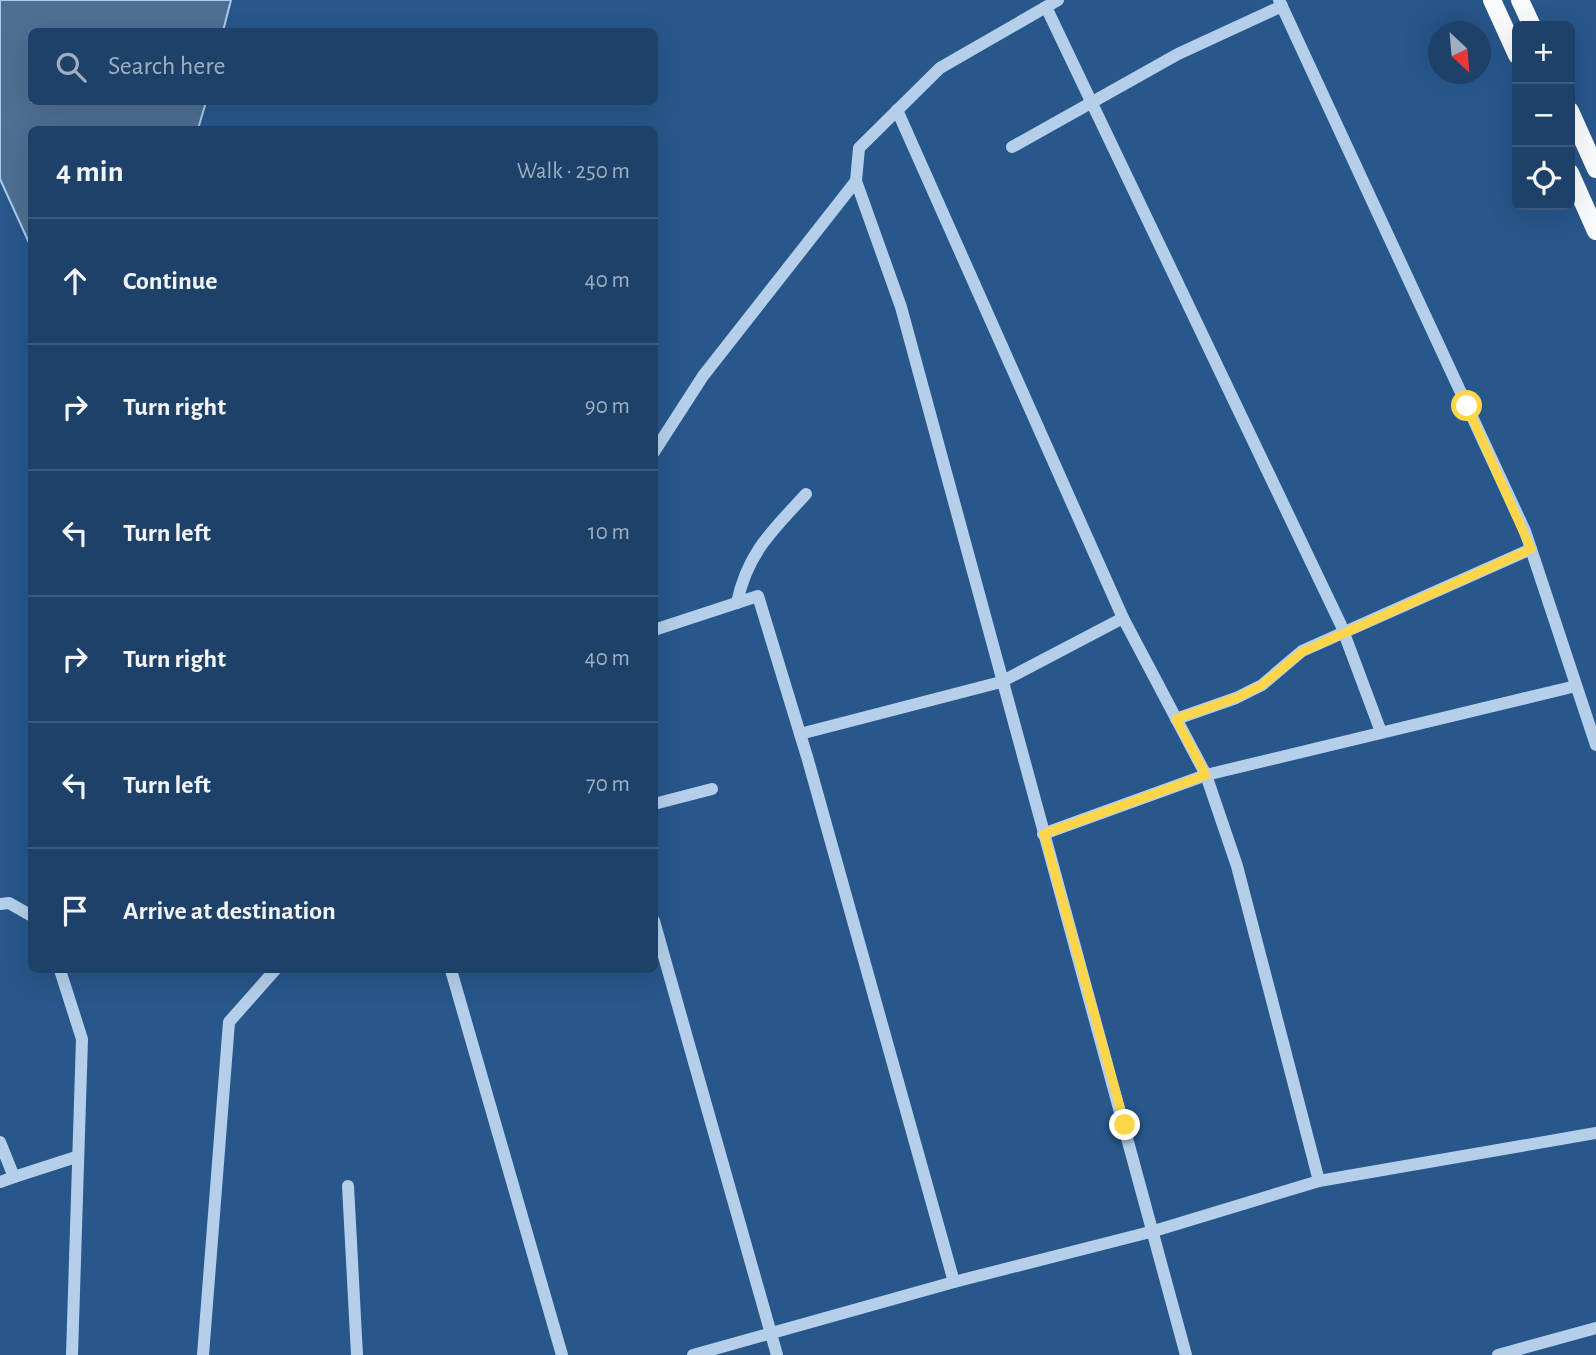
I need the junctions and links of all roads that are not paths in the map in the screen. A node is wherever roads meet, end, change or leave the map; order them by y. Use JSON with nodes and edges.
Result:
{"nodes":[{"id":1,"x":1058,"y":0,"type":"edge"},
{"id":2,"x":1492,"y":0,"type":"edge"},
{"id":3,"x":1520,"y":0,"type":"edge"},
{"id":4,"x":1280,"y":3,"type":"edge"},
{"id":5,"x":1046,"y":7,"type":"junction"},
{"id":6,"x":1530,"y":21,"type":"edge"},
{"id":7,"x":1512,"y":44,"type":"edge"},
{"id":8,"x":1091,"y":102,"type":"junction"},
{"id":9,"x":897,"y":110,"type":"junction"},
{"id":10,"x":1575,"y":122,"type":"edge"},
{"id":11,"x":1012,"y":147,"type":"dead end"},
{"id":12,"x":1596,"y":169,"type":"edge"},
{"id":13,"x":856,"y":181,"type":"junction"},
{"id":14,"x":1575,"y":184,"type":"edge"},
{"id":15,"x":1596,"y":231,"type":"edge"},
{"id":16,"x":658,"y":446,"type":"edge"},
{"id":17,"x":806,"y":494,"type":"dead end"},
{"id":18,"x":1531,"y":549,"type":"junction"},
{"id":19,"x":737,"y":603,"type":"junction"},
{"id":20,"x":1123,"y":618,"type":"junction"},
{"id":21,"x":658,"y":628,"type":"edge"},
{"id":22,"x":1344,"y":634,"type":"junction"},
{"id":23,"x":1001,"y":682,"type":"junction"},
{"id":24,"x":1576,"y":686,"type":"junction"},
{"id":25,"x":1176,"y":719,"type":"junction"},
{"id":26,"x":1381,"y":732,"type":"junction"},
{"id":27,"x":800,"y":734,"type":"junction"},
{"id":28,"x":1596,"y":745,"type":"edge"},
{"id":29,"x":1206,"y":775,"type":"junction"},
{"id":30,"x":712,"y":789,"type":"dead end"},
{"id":31,"x":658,"y":803,"type":"edge"},
{"id":32,"x":1044,"y":834,"type":"junction"},
{"id":33,"x":0,"y":904,"type":"edge"},
{"id":34,"x":28,"y":914,"type":"edge"},
{"id":35,"x":658,"y":935,"type":"edge"},
{"id":36,"x":61,"y":973,"type":"edge"},
{"id":37,"x":272,"y":973,"type":"edge"},
{"id":38,"x":452,"y":973,"type":"edge"},
{"id":39,"x":1596,"y":1133,"type":"edge"},
{"id":40,"x":0,"y":1142,"type":"edge"},
{"id":41,"x":76,"y":1157,"type":"junction"},
{"id":42,"x":14,"y":1177,"type":"junction"},
{"id":43,"x":1320,"y":1181,"type":"junction"},
{"id":44,"x":0,"y":1182,"type":"edge"},
{"id":45,"x":348,"y":1186,"type":"dead end"},
{"id":46,"x":1154,"y":1231,"type":"junction"},
{"id":47,"x":954,"y":1282,"type":"junction"},
{"id":48,"x":1596,"y":1328,"type":"edge"},
{"id":49,"x":771,"y":1334,"type":"junction"},
{"id":50,"x":72,"y":1355,"type":"edge"},
{"id":51,"x":203,"y":1355,"type":"edge"},
{"id":52,"x":357,"y":1355,"type":"edge"},
{"id":53,"x":562,"y":1355,"type":"edge"},
{"id":54,"x":693,"y":1355,"type":"edge"},
{"id":55,"x":777,"y":1355,"type":"edge"},
{"id":56,"x":1186,"y":1355,"type":"edge"},
{"id":57,"x":1498,"y":1355,"type":"edge"}],
"edges":[{"from":1,"to":5,"type":"street"},
{"from":2,"to":7,"type":"main road"},
{"from":3,"to":6,"type":"main road"},
{"from":4,"to":8,"type":"street"},
{"from":4,"to":18,"type":"street"},
{"from":5,"to":8,"type":"street"},
{"from":5,"to":9,"type":"street"},
{"from":8,"to":11,"type":"street"},
{"from":8,"to":22,"type":"street"},
{"from":9,"to":13,"type":"street"},
{"from":9,"to":20,"type":"street"},
{"from":10,"to":12,"type":"main road"},
{"from":13,"to":16,"type":"street"},
{"from":13,"to":23,"type":"street"},
{"from":14,"to":15,"type":"main road"},
{"from":17,"to":19,"type":"street"},
{"from":18,"to":22,"type":"street"},
{"from":18,"to":24,"type":"street"},
{"from":19,"to":21,"type":"street"},
{"from":19,"to":27,"type":"street"},
{"from":20,"to":23,"type":"street"},
{"from":20,"to":25,"type":"street"},
{"from":22,"to":25,"type":"street"},
{"from":22,"to":26,"type":"street"},
{"from":23,"to":27,"type":"street"},
{"from":23,"to":32,"type":"street"},
{"from":24,"to":26,"type":"street"},
{"from":24,"to":28,"type":"street"},
{"from":25,"to":29,"type":"street"},
{"from":26,"to":29,"type":"street"},
{"from":27,"to":47,"type":"street"},
{"from":29,"to":32,"type":"street"},
{"from":29,"to":43,"type":"street"},
{"from":30,"to":31,"type":"street"},
{"from":32,"to":46,"type":"street"},
{"from":33,"to":34,"type":"street"},
{"from":35,"to":49,"type":"street"},
{"from":36,"to":41,"type":"street"},
{"from":37,"to":51,"type":"street"},
{"from":38,"to":53,"type":"street"},
{"from":39,"to":43,"type":"street"},
{"from":40,"to":42,"type":"street"},
{"from":41,"to":42,"type":"street"},
{"from":41,"to":50,"type":"street"},
{"from":42,"to":44,"type":"street"},
{"from":43,"to":46,"type":"street"},
{"from":45,"to":52,"type":"street"},
{"from":46,"to":47,"type":"street"},
{"from":46,"to":56,"type":"street"},
{"from":47,"to":49,"type":"street"},
{"from":48,"to":57,"type":"street"},
{"from":49,"to":54,"type":"street"},
{"from":49,"to":55,"type":"street"}]}
